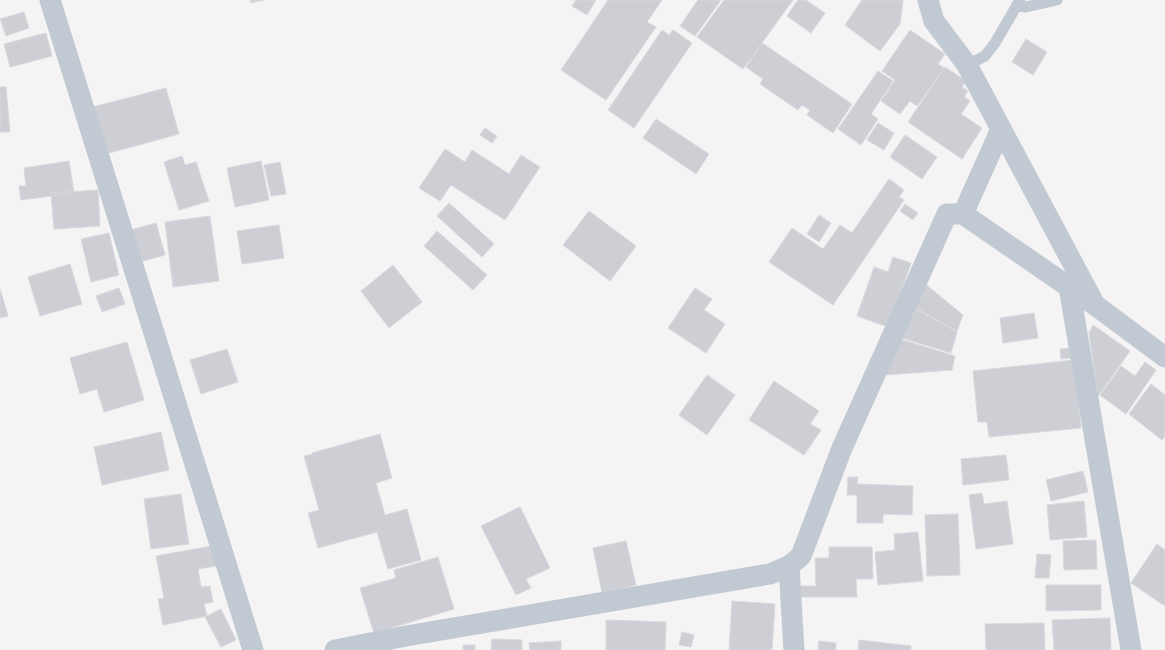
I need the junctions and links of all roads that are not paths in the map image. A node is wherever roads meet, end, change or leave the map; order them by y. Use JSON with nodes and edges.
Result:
{"nodes":[{"id":1,"x":50,"y":0,"type":"edge"},
{"id":2,"x":928,"y":0,"type":"edge"},
{"id":3,"x":1057,"y":0,"type":"edge"},
{"id":4,"x":1018,"y":3,"type":"edge"},
{"id":5,"x":967,"y":65,"type":"junction"},
{"id":6,"x":1002,"y":129,"type":"junction"},
{"id":7,"x":963,"y":214,"type":"junction"},
{"id":8,"x":1069,"y":287,"type":"junction"},
{"id":9,"x":1095,"y":305,"type":"junction"},
{"id":10,"x":1165,"y":357,"type":"edge"},
{"id":11,"x":789,"y":566,"type":"junction"},
{"id":12,"x":406,"y":643,"type":"edge"},
{"id":13,"x":253,"y":650,"type":"edge"},
{"id":14,"x":335,"y":650,"type":"edge"},
{"id":15,"x":794,"y":650,"type":"edge"},
{"id":16,"x":1131,"y":650,"type":"edge"}],
"edges":[{"from":1,"to":13,"type":"street"},
{"from":2,"to":5,"type":"street"},
{"from":3,"to":4,"type":"lane"},
{"from":4,"to":5,"type":"lane"},
{"from":5,"to":6,"type":"street"},
{"from":6,"to":7,"type":"street"},
{"from":6,"to":9,"type":"street"},
{"from":7,"to":8,"type":"street"},
{"from":7,"to":11,"type":"street"},
{"from":8,"to":9,"type":"street"},
{"from":8,"to":16,"type":"street"},
{"from":9,"to":10,"type":"street"},
{"from":11,"to":12,"type":"street"},
{"from":11,"to":15,"type":"street"},
{"from":12,"to":14,"type":"street"}]}
